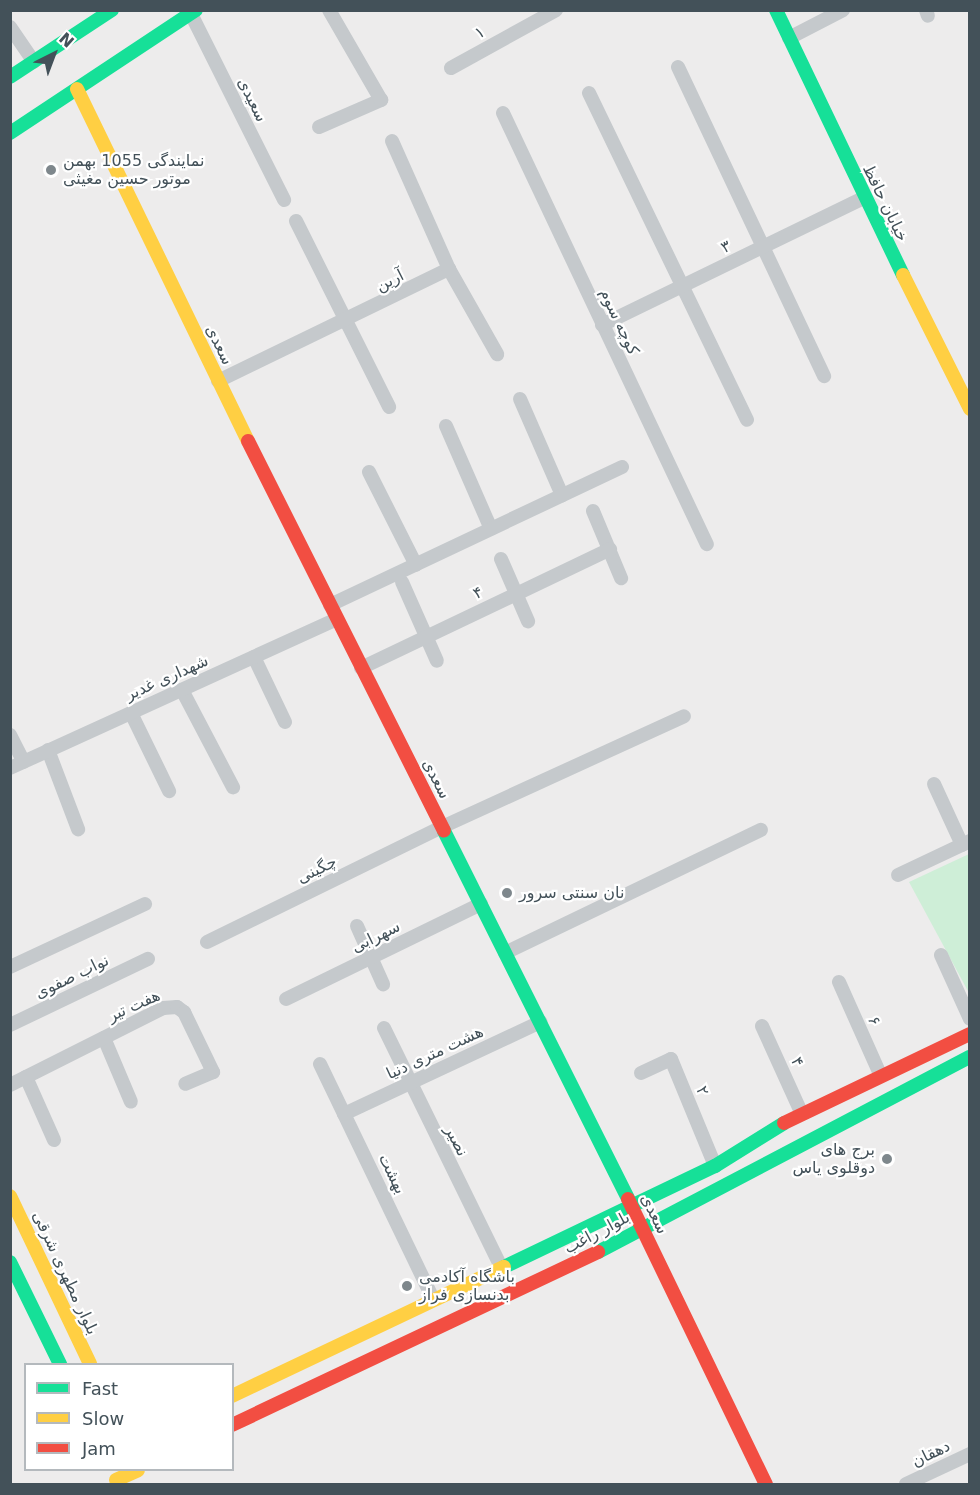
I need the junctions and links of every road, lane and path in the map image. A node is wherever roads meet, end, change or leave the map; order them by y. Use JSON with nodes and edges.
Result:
{"nodes":[{"id":1,"x":112,"y":10,"type":"edge"},
{"id":2,"x":329,"y":10,"type":"edge"},
{"id":3,"x":556,"y":10,"type":"edge"},
{"id":4,"x":776,"y":10,"type":"edge"},
{"id":5,"x":843,"y":10,"type":"edge"},
{"id":6,"x":194,"y":12,"type":"edge"},
{"id":7,"x":10,"y":27,"type":"edge"},
{"id":8,"x":789,"y":38,"type":"junction"},
{"id":9,"x":34,"y":62,"type":"junction"},
{"id":10,"x":678,"y":67,"type":"dead end"},
{"id":11,"x":451,"y":68,"type":"dead end"},
{"id":12,"x":10,"y":77,"type":"edge"},
{"id":13,"x":77,"y":89,"type":"junction"},
{"id":14,"x":589,"y":93,"type":"dead end"},
{"id":15,"x":503,"y":113,"type":"dead end"},
{"id":16,"x":319,"y":127,"type":"dead end"},
{"id":17,"x":12,"y":130,"type":"edge"},
{"id":18,"x":392,"y":141,"type":"dead end"},
{"id":19,"x":864,"y":198,"type":"junction"},
{"id":20,"x":284,"y":200,"type":"dead end"},
{"id":21,"x":296,"y":220,"type":"dead end"},
{"id":22,"x":765,"y":246,"type":"junction"},
{"id":23,"x":449,"y":269,"type":"junction"},
{"id":24,"x":681,"y":287,"type":"junction"},
{"id":25,"x":346,"y":320,"type":"junction"},
{"id":26,"x":602,"y":325,"type":"junction"},
{"id":27,"x":497,"y":354,"type":"dead end"},
{"id":28,"x":824,"y":376,"type":"dead end"},
{"id":29,"x":218,"y":381,"type":"junction"},
{"id":30,"x":520,"y":399,"type":"dead end"},
{"id":31,"x":389,"y":407,"type":"dead end"},
{"id":32,"x":969,"y":409,"type":"edge"},
{"id":33,"x":747,"y":420,"type":"dead end"},
{"id":34,"x":446,"y":426,"type":"dead end"},
{"id":35,"x":622,"y":467,"type":"dead end"},
{"id":36,"x":369,"y":472,"type":"dead end"},
{"id":37,"x":562,"y":495,"type":"junction"},
{"id":38,"x":593,"y":511,"type":"dead end"},
{"id":39,"x":491,"y":529,"type":"junction"},
{"id":40,"x":708,"y":544,"type":"dead end"},
{"id":41,"x":610,"y":549,"type":"junction"},
{"id":42,"x":501,"y":559,"type":"dead end"},
{"id":43,"x":416,"y":565,"type":"junction"},
{"id":44,"x":621,"y":578,"type":"dead end"},
{"id":45,"x":402,"y":582,"type":"dead end"},
{"id":46,"x":516,"y":593,"type":"junction"},
{"id":47,"x":330,"y":605,"type":"junction"},
{"id":48,"x":337,"y":619,"type":"junction"},
{"id":49,"x":528,"y":621,"type":"dead end"},
{"id":50,"x":426,"y":637,"type":"junction"},
{"id":51,"x":254,"y":657,"type":"junction"},
{"id":52,"x":437,"y":661,"type":"dead end"},
{"id":53,"x":361,"y":668,"type":"junction"},
{"id":54,"x":182,"y":690,"type":"junction"},
{"id":55,"x":131,"y":712,"type":"junction"},
{"id":56,"x":684,"y":716,"type":"dead end"},
{"id":57,"x":285,"y":722,"type":"dead end"},
{"id":58,"x":10,"y":735,"type":"edge"},
{"id":59,"x":48,"y":750,"type":"junction"},
{"id":60,"x":24,"y":762,"type":"junction"},
{"id":61,"x":10,"y":768,"type":"edge"},
{"id":62,"x":934,"y":784,"type":"dead end"},
{"id":63,"x":233,"y":788,"type":"dead end"},
{"id":64,"x":169,"y":791,"type":"dead end"},
{"id":65,"x":442,"y":827,"type":"junction"},
{"id":66,"x":78,"y":828,"type":"dead end"},
{"id":67,"x":761,"y":830,"type":"dead end"},
{"id":68,"x":966,"y":843,"type":"edge"},
{"id":69,"x":898,"y":875,"type":"dead end"},
{"id":70,"x":145,"y":904,"type":"dead end"},
{"id":71,"x":481,"y":904,"type":"junction"},
{"id":72,"x":357,"y":926,"type":"dead end"},
{"id":73,"x":207,"y":942,"type":"dead end"},
{"id":74,"x":505,"y":953,"type":"junction"},
{"id":75,"x":941,"y":955,"type":"dead end"},
{"id":76,"x":371,"y":957,"type":"junction"},
{"id":77,"x":148,"y":960,"type":"dead end"},
{"id":78,"x":10,"y":967,"type":"edge"},
{"id":79,"x":838,"y":982,"type":"dead end"},
{"id":80,"x":383,"y":984,"type":"dead end"},
{"id":81,"x":286,"y":999,"type":"dead end"},
{"id":82,"x":969,"y":1019,"type":"edge"},
{"id":83,"x":540,"y":1022,"type":"junction"},
{"id":84,"x":10,"y":1025,"type":"edge"},
{"id":85,"x":762,"y":1026,"type":"dead end"},
{"id":86,"x":384,"y":1028,"type":"dead end"},
{"id":87,"x":969,"y":1034,"type":"edge"},
{"id":88,"x":104,"y":1038,"type":"junction"},
{"id":89,"x":969,"y":1057,"type":"edge"},
{"id":90,"x":320,"y":1064,"type":"dead end"},
{"id":91,"x":641,"y":1073,"type":"dead end"},
{"id":92,"x":880,"y":1074,"type":"junction"},
{"id":93,"x":26,"y":1077,"type":"junction"},
{"id":94,"x":185,"y":1084,"type":"dead end"},
{"id":95,"x":408,"y":1084,"type":"junction"},
{"id":96,"x":10,"y":1085,"type":"edge"},
{"id":97,"x":132,"y":1102,"type":"dead end"},
{"id":98,"x":801,"y":1112,"type":"junction"},
{"id":99,"x":344,"y":1114,"type":"junction"},
{"id":100,"x":54,"y":1140,"type":"dead end"},
{"id":101,"x":715,"y":1166,"type":"junction"},
{"id":102,"x":10,"y":1196,"type":"edge"},
{"id":103,"x":632,"y":1206,"type":"junction"},
{"id":104,"x":642,"y":1227,"type":"junction"},
{"id":105,"x":10,"y":1262,"type":"edge"},
{"id":106,"x":501,"y":1267,"type":"junction"},
{"id":107,"x":433,"y":1299,"type":"junction"},
{"id":108,"x":59,"y":1363,"type":"edge"},
{"id":109,"x":89,"y":1363,"type":"edge"},
{"id":110,"x":234,"y":1394,"type":"edge"},
{"id":111,"x":234,"y":1424,"type":"edge"},
{"id":112,"x":969,"y":1454,"type":"edge"},
{"id":113,"x":137,"y":1471,"type":"edge"},
{"id":114,"x":141,"y":1471,"type":"edge"},
{"id":115,"x":115,"y":1478,"type":"edge"},
{"id":116,"x":149,"y":1485,"type":"edge"},
{"id":117,"x":766,"y":1485,"type":"edge"},
{"id":118,"x":906,"y":1485,"type":"edge"}],
"edges":[{"from":1,"to":9,"type":"street"},
{"from":2,"to":16,"type":"street"},
{"from":3,"to":11,"type":"street","name":"۱"},
{"from":4,"to":8,"type":"street","name":"خیابان حافظ"},
{"from":5,"to":8,"type":"street"},
{"from":6,"to":13,"type":"street"},
{"from":6,"to":20,"type":"street","name":"سعیدی"},
{"from":7,"to":9,"type":"street"},
{"from":8,"to":19,"type":"street","name":"خیابان حافظ"},
{"from":9,"to":12,"type":"street"},
{"from":10,"to":22,"type":"street"},
{"from":13,"to":17,"type":"street"},
{"from":13,"to":29,"type":"street","name":"سعدی"},
{"from":14,"to":24,"type":"street"},
{"from":15,"to":26,"type":"street","name":"کوچه سوم"},
{"from":18,"to":23,"type":"street"},
{"from":19,"to":22,"type":"street","name":"۳"},
{"from":19,"to":32,"type":"street","name":"خیابان حافظ"},
{"from":21,"to":25,"type":"street"},
{"from":22,"to":24,"type":"street","name":"۳"},
{"from":22,"to":28,"type":"street"},
{"from":23,"to":25,"type":"street","name":"آرین"},
{"from":23,"to":27,"type":"street"},
{"from":24,"to":26,"type":"street","name":"۳"},
{"from":24,"to":33,"type":"street"},
{"from":25,"to":29,"type":"street","name":"آرین"},
{"from":25,"to":31,"type":"street"},
{"from":26,"to":40,"type":"street","name":"کوچه سوم"},
{"from":29,"to":47,"type":"street","name":"سعدی"},
{"from":30,"to":37,"type":"street"},
{"from":34,"to":39,"type":"street"},
{"from":35,"to":37,"type":"street"},
{"from":36,"to":43,"type":"street"},
{"from":37,"to":39,"type":"street"},
{"from":38,"to":41,"type":"street"},
{"from":39,"to":43,"type":"street"},
{"from":41,"to":44,"type":"street"},
{"from":41,"to":46,"type":"street","name":"۴"},
{"from":42,"to":46,"type":"street"},
{"from":43,"to":47,"type":"street"},
{"from":45,"to":50,"type":"street"},
{"from":46,"to":49,"type":"street"},
{"from":46,"to":50,"type":"street","name":"۴"},
{"from":47,"to":48,"type":"street","name":"سعدی"},
{"from":48,"to":51,"type":"street","name":"شهداری غدیر"},
{"from":48,"to":53,"type":"street","name":"سعدی"},
{"from":50,"to":52,"type":"street"},
{"from":50,"to":53,"type":"street","name":"۴"},
{"from":51,"to":54,"type":"street","name":"شهداری غدیر"},
{"from":51,"to":57,"type":"street"},
{"from":53,"to":65,"type":"street","name":"سعدی"},
{"from":54,"to":55,"type":"street","name":"شهداری غدیر"},
{"from":54,"to":63,"type":"street"},
{"from":55,"to":59,"type":"street","name":"شهداری غدیر"},
{"from":55,"to":64,"type":"street"},
{"from":56,"to":65,"type":"street","name":"چگینی"},
{"from":58,"to":60,"type":"street"},
{"from":59,"to":60,"type":"street","name":"شهداری غدیر"},
{"from":59,"to":66,"type":"street"},
{"from":60,"to":61,"type":"street","name":"شهداری غدیر"},
{"from":62,"to":68,"type":"street"},
{"from":65,"to":71,"type":"street","name":"سعدی"},
{"from":65,"to":73,"type":"street","name":"چگینی"},
{"from":67,"to":74,"type":"street"},
{"from":68,"to":69,"type":"street"},
{"from":70,"to":78,"type":"street"},
{"from":71,"to":74,"type":"street","name":"سعدی"},
{"from":71,"to":76,"type":"street","name":"سهرابی"},
{"from":72,"to":76,"type":"street"},
{"from":74,"to":83,"type":"street","name":"سعدی"},
{"from":75,"to":82,"type":"street"},
{"from":76,"to":80,"type":"street"},
{"from":76,"to":81,"type":"street","name":"سهرابی"},
{"from":77,"to":84,"type":"street","name":"نواب صفوی"},
{"from":79,"to":92,"type":"street","name":"۶"},
{"from":83,"to":95,"type":"street","name":"هشت متری دنیا"},
{"from":83,"to":103,"type":"street","name":"سعدی"},
{"from":85,"to":98,"type":"street","name":"۴"},
{"from":86,"to":95,"type":"street","name":"نصیر"},
{"from":87,"to":92,"type":"street","name":"بلوار راغب"},
{"from":88,"to":93,"type":"street","name":"هفت تیر"},
{"from":88,"to":94,"type":"street","name":"هفت تیر"},
{"from":88,"to":97,"type":"street"},
{"from":89,"to":104,"type":"street","name":"بلوار راغب"},
{"from":90,"to":99,"type":"street","name":"بهشت"},
{"from":91,"to":101,"type":"street","name":"۲"},
{"from":92,"to":98,"type":"street","name":"بلوار راغب"},
{"from":93,"to":96,"type":"street","name":"هفت تیر"},
{"from":93,"to":100,"type":"street"},
{"from":95,"to":99,"type":"street","name":"هشت متری دنیا"},
{"from":95,"to":106,"type":"street","name":"نصیر"},
{"from":98,"to":101,"type":"street","name":"بلوار راغب"},
{"from":99,"to":107,"type":"street","name":"بهشت"},
{"from":101,"to":103,"type":"street","name":"بلوار راغب"},
{"from":102,"to":109,"type":"street","name":"بلوار مطهری شرقی"},
{"from":103,"to":104,"type":"street","name":"سعدی"},
{"from":103,"to":106,"type":"street","name":"بلوار راغب"},
{"from":104,"to":111,"type":"street","name":"بلوار راغب"},
{"from":104,"to":117,"type":"street","name":"سعدی"},
{"from":105,"to":108,"type":"street"},
{"from":106,"to":107,"type":"street","name":"بلوار راغب"},
{"from":107,"to":110,"type":"street","name":"بلوار راغب"},
{"from":112,"to":118,"type":"street","name":"دهقان"},
{"from":113,"to":115,"type":"street"},
{"from":114,"to":116,"type":"street"}]}
